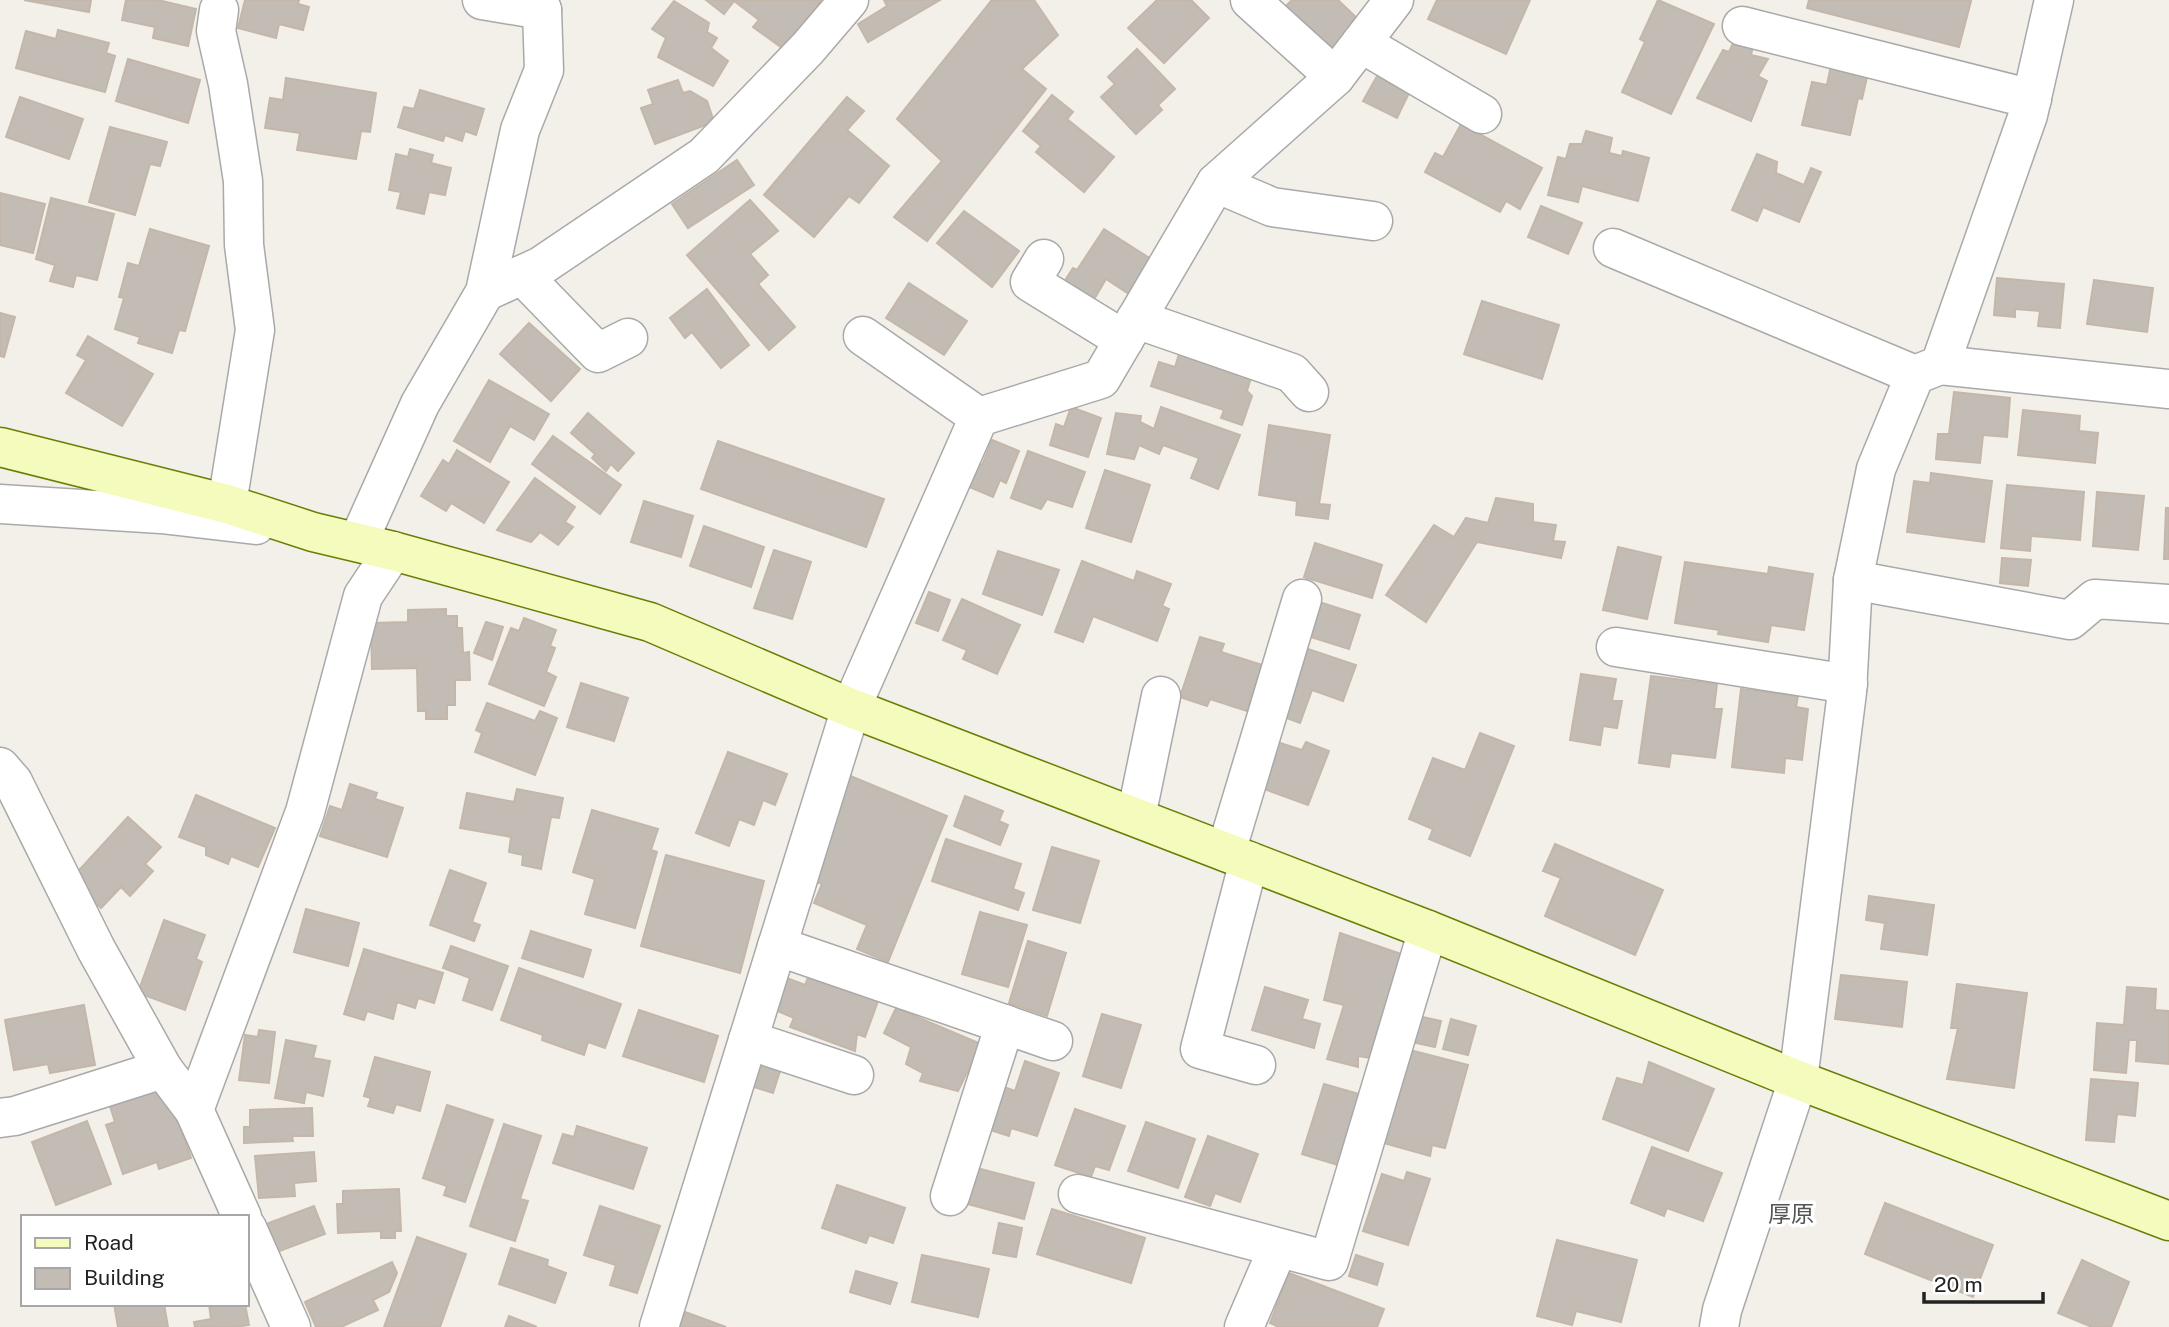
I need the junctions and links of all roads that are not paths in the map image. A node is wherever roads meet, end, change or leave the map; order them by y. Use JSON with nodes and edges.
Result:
{"nodes":[{"id":1,"x":482,"y":0,"type":"edge"},
{"id":2,"x":849,"y":0,"type":"edge"},
{"id":3,"x":1250,"y":0,"type":"edge"},
{"id":4,"x":1394,"y":0,"type":"edge"},
{"id":5,"x":2054,"y":0,"type":"edge"},
{"id":6,"x":540,"y":5,"type":"edge"},
{"id":7,"x":219,"y":10,"type":"dead end"},
{"id":8,"x":1742,"y":26,"type":"dead end"},
{"id":9,"x":1361,"y":43,"type":"junction"},
{"id":10,"x":1335,"y":77,"type":"junction"},
{"id":11,"x":2032,"y":99,"type":"junction"},
{"id":12,"x":1482,"y":114,"type":"dead end"},
{"id":13,"x":1216,"y":183,"type":"junction"},
{"id":14,"x":1373,"y":222,"type":"dead end"},
{"id":15,"x":1613,"y":248,"type":"dead end"},
{"id":16,"x":1044,"y":259,"type":"dead end"},
{"id":17,"x":522,"y":275,"type":"junction"},
{"id":18,"x":485,"y":292,"type":"junction"},
{"id":19,"x":1130,"y":330,"type":"junction"},
{"id":20,"x":863,"y":336,"type":"dead end"},
{"id":21,"x":628,"y":338,"type":"dead end"},
{"id":22,"x":1928,"y":370,"type":"junction"},
{"id":23,"x":2169,"y":389,"type":"edge"},
{"id":24,"x":1309,"y":393,"type":"dead end"},
{"id":25,"x":979,"y":418,"type":"junction"},
{"id":26,"x":0,"y":447,"type":"edge"},
{"id":27,"x":0,"y":504,"type":"edge"},
{"id":28,"x":227,"y":504,"type":"junction"},
{"id":29,"x":313,"y":532,"type":"junction"},
{"id":30,"x":376,"y":547,"type":"junction"},
{"id":31,"x":1853,"y":580,"type":"junction"},
{"id":32,"x":1301,"y":599,"type":"dead end"},
{"id":33,"x":2169,"y":604,"type":"edge"},
{"id":34,"x":1616,"y":647,"type":"dead end"},
{"id":35,"x":1848,"y":684,"type":"junction"},
{"id":36,"x":1161,"y":696,"type":"dead end"},
{"id":37,"x":851,"y":708,"type":"junction"},
{"id":38,"x":0,"y":767,"type":"edge"},
{"id":39,"x":1136,"y":817,"type":"junction"},
{"id":40,"x":1238,"y":857,"type":"junction"},
{"id":41,"x":1428,"y":930,"type":"junction"},
{"id":42,"x":777,"y":946,"type":"junction"},
{"id":43,"x":1005,"y":1024,"type":"junction"},
{"id":44,"x":748,"y":1040,"type":"junction"},
{"id":45,"x":1053,"y":1041,"type":"dead end"},
{"id":46,"x":1256,"y":1065,"type":"dead end"},
{"id":47,"x":163,"y":1069,"type":"junction"},
{"id":48,"x":854,"y":1075,"type":"dead end"},
{"id":49,"x":1798,"y":1080,"type":"junction"},
{"id":50,"x":194,"y":1110,"type":"junction"},
{"id":51,"x":0,"y":1118,"type":"edge"},
{"id":52,"x":1078,"y":1194,"type":"dead end"},
{"id":53,"x":950,"y":1196,"type":"dead end"},
{"id":54,"x":241,"y":1215,"type":"edge"},
{"id":55,"x":2169,"y":1221,"type":"edge"},
{"id":56,"x":248,"y":1230,"type":"edge"},
{"id":57,"x":1278,"y":1248,"type":"junction"},
{"id":58,"x":290,"y":1327,"type":"edge"},
{"id":59,"x":659,"y":1327,"type":"edge"},
{"id":60,"x":1244,"y":1327,"type":"edge"},
{"id":61,"x":1719,"y":1327,"type":"edge"}],
"edges":[{"from":1,"to":6,"type":"street"},
{"from":2,"to":17,"type":"street"},
{"from":3,"to":10,"type":"street"},
{"from":4,"to":9,"type":"street"},
{"from":5,"to":11,"type":"street"},
{"from":6,"to":18,"type":"street"},
{"from":7,"to":28,"type":"street"},
{"from":8,"to":11,"type":"street"},
{"from":9,"to":10,"type":"street"},
{"from":9,"to":12,"type":"street"},
{"from":10,"to":13,"type":"street"},
{"from":11,"to":22,"type":"street"},
{"from":13,"to":14,"type":"street"},
{"from":13,"to":19,"type":"street"},
{"from":15,"to":22,"type":"street"},
{"from":16,"to":19,"type":"street"},
{"from":17,"to":18,"type":"street"},
{"from":17,"to":21,"type":"street"},
{"from":18,"to":30,"type":"street"},
{"from":19,"to":24,"type":"street"},
{"from":19,"to":25,"type":"street"},
{"from":20,"to":25,"type":"street"},
{"from":22,"to":23,"type":"street"},
{"from":22,"to":31,"type":"street"},
{"from":25,"to":37,"type":"street"},
{"from":26,"to":28,"type":"street"},
{"from":27,"to":29,"type":"street"},
{"from":28,"to":29,"type":"street"},
{"from":29,"to":30,"type":"street"},
{"from":30,"to":37,"type":"street"},
{"from":30,"to":50,"type":"street"},
{"from":31,"to":33,"type":"street"},
{"from":31,"to":35,"type":"street"},
{"from":32,"to":40,"type":"street"},
{"from":34,"to":35,"type":"street"},
{"from":35,"to":49,"type":"street"},
{"from":36,"to":39,"type":"street"},
{"from":37,"to":39,"type":"street"},
{"from":37,"to":42,"type":"street"},
{"from":38,"to":47,"type":"street"},
{"from":39,"to":40,"type":"street"},
{"from":40,"to":41,"type":"street"},
{"from":40,"to":46,"type":"street"},
{"from":41,"to":49,"type":"street"},
{"from":41,"to":57,"type":"street"},
{"from":42,"to":43,"type":"street"},
{"from":42,"to":44,"type":"street"},
{"from":43,"to":45,"type":"street"},
{"from":43,"to":53,"type":"street"},
{"from":44,"to":48,"type":"street"},
{"from":44,"to":59,"type":"street"},
{"from":47,"to":50,"type":"street"},
{"from":47,"to":51,"type":"street"},
{"from":49,"to":55,"type":"street"},
{"from":49,"to":61,"type":"street"},
{"from":50,"to":54,"type":"street"},
{"from":52,"to":57,"type":"street"},
{"from":56,"to":58,"type":"street"},
{"from":57,"to":60,"type":"street"}]}
